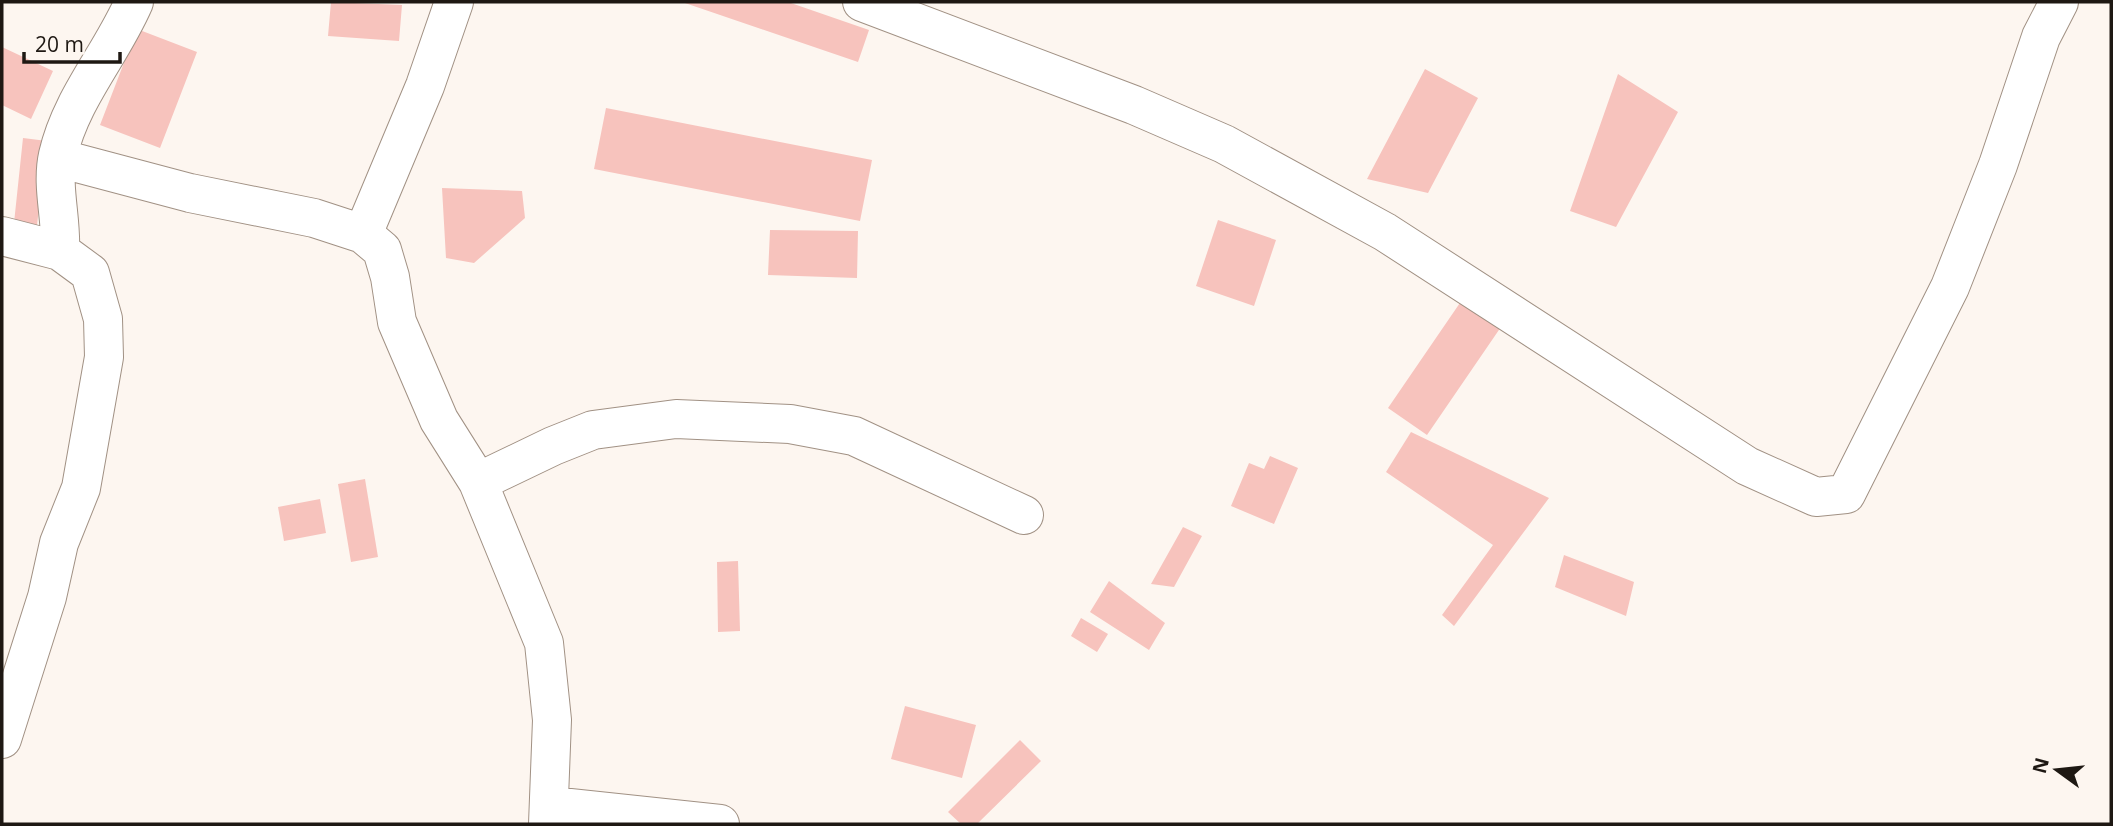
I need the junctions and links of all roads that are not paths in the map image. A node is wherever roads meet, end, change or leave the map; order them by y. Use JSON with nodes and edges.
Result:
{"nodes":[{"id":1,"x":134,"y":2,"type":"edge"},
{"id":2,"x":454,"y":2,"type":"edge"},
{"id":3,"x":862,"y":2,"type":"edge"},
{"id":4,"x":2059,"y":2,"type":"edge"},
{"id":5,"x":58,"y":158,"type":"junction"},
{"id":6,"x":363,"y":234,"type":"junction"},
{"id":7,"x":2,"y":236,"type":"edge"},
{"id":8,"x":60,"y":251,"type":"junction"},
{"id":9,"x":478,"y":482,"type":"junction"},
{"id":10,"x":1024,"y":515,"type":"dead end"},
{"id":11,"x":2,"y":739,"type":"edge"},
{"id":12,"x":550,"y":815,"type":"edge"},
{"id":13,"x":720,"y":824,"type":"edge"}],
"edges":[{"from":1,"to":5,"type":"street"},
{"from":2,"to":6,"type":"street"},
{"from":3,"to":4,"type":"street"},
{"from":5,"to":6,"type":"street"},
{"from":5,"to":8,"type":"street"},
{"from":6,"to":9,"type":"street"},
{"from":7,"to":8,"type":"street"},
{"from":8,"to":11,"type":"street"},
{"from":9,"to":10,"type":"street"},
{"from":9,"to":12,"type":"street"},
{"from":12,"to":13,"type":"street"}]}
